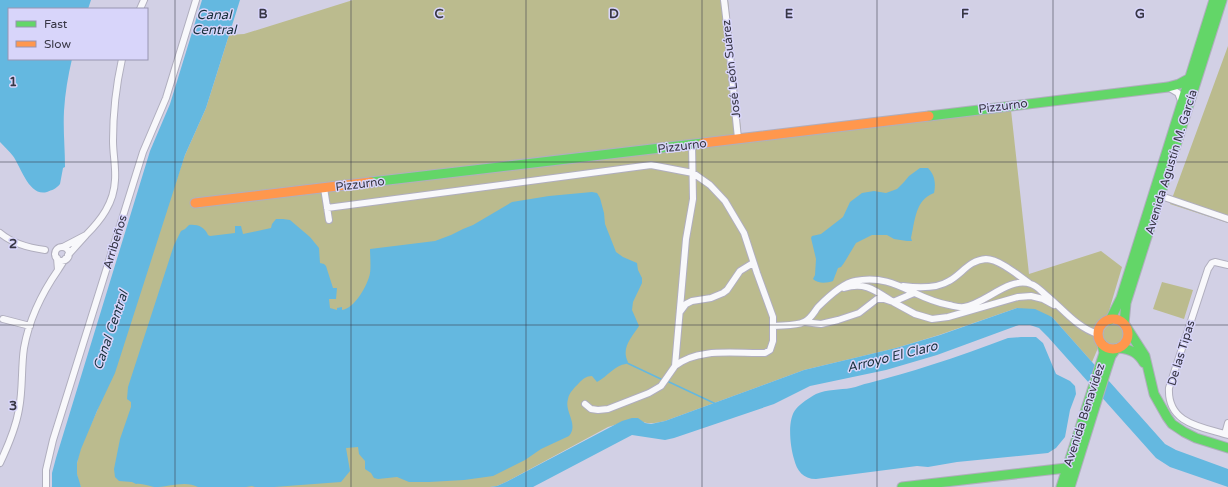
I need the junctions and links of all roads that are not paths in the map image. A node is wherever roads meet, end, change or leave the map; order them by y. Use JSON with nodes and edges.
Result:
{"nodes":[{"id":1,"x":196,"y":0,"type":"edge"},
{"id":2,"x":724,"y":0,"type":"edge"},
{"id":3,"x":1214,"y":0,"type":"edge"},
{"id":4,"x":1222,"y":0,"type":"edge"},
{"id":5,"x":122,"y":60,"type":"edge"},
{"id":6,"x":1190,"y":78,"type":"junction"},
{"id":7,"x":1168,"y":87,"type":"junction"},
{"id":8,"x":1182,"y":103,"type":"junction"},
{"id":9,"x":738,"y":138,"type":"junction"},
{"id":10,"x":692,"y":144,"type":"junction"},
{"id":11,"x":693,"y":173,"type":"junction"},
{"id":12,"x":324,"y":188,"type":"junction"},
{"id":13,"x":1161,"y":196,"type":"junction"},
{"id":14,"x":195,"y":203,"type":"dead end"},
{"id":15,"x":327,"y":208,"type":"junction"},
{"id":16,"x":1228,"y":219,"type":"edge"},
{"id":17,"x":329,"y":220,"type":"dead end"},
{"id":18,"x":0,"y":233,"type":"edge"},
{"id":19,"x":86,"y":235,"type":"junction"},
{"id":20,"x":58,"y":252,"type":"junction"},
{"id":21,"x":67,"y":257,"type":"junction"},
{"id":22,"x":754,"y":263,"type":"junction"},
{"id":23,"x":1228,"y":265,"type":"edge"},
{"id":24,"x":58,"y":270,"type":"junction"},
{"id":25,"x":1031,"y":284,"type":"junction"},
{"id":26,"x":900,"y":286,"type":"junction"},
{"id":27,"x":835,"y":291,"type":"junction"},
{"id":28,"x":914,"y":293,"type":"junction"},
{"id":29,"x":893,"y":302,"type":"junction"},
{"id":30,"x":1061,"y":309,"type":"junction"},
{"id":31,"x":680,"y":312,"type":"junction"},
{"id":32,"x":1,"y":319,"type":"edge"},
{"id":33,"x":1110,"y":320,"type":"junction"},
{"id":34,"x":804,"y":322,"type":"junction"},
{"id":35,"x":30,"y":326,"type":"junction"},
{"id":36,"x":774,"y":326,"type":"junction"},
{"id":37,"x":1125,"y":326,"type":"junction"},
{"id":38,"x":1098,"y":334,"type":"junction"},
{"id":39,"x":1102,"y":344,"type":"junction"},
{"id":40,"x":1118,"y":348,"type":"junction"},
{"id":41,"x":675,"y":366,"type":"junction"},
{"id":42,"x":1104,"y":366,"type":"junction"},
{"id":43,"x":1147,"y":368,"type":"junction"},
{"id":44,"x":585,"y":404,"type":"dead end"},
{"id":45,"x":1228,"y":423,"type":"edge"},
{"id":46,"x":1226,"y":435,"type":"edge"},
{"id":47,"x":1228,"y":448,"type":"edge"},
{"id":48,"x":0,"y":463,"type":"edge"},
{"id":49,"x":1071,"y":467,"type":"junction"},
{"id":50,"x":926,"y":486,"type":"edge"},
{"id":51,"x":46,"y":487,"type":"edge"},
{"id":52,"x":902,"y":487,"type":"edge"},
{"id":53,"x":1061,"y":487,"type":"edge"},
{"id":54,"x":1070,"y":487,"type":"edge"}],
"edges":[{"from":1,"to":51,"type":"street","name":"Arribeños"},
{"from":2,"to":9,"type":"street","name":"José León Suárez"},
{"from":3,"to":6,"type":"street","name":"Avenida Agustín M. García"},
{"from":4,"to":13,"type":"street","name":"Avenida Agustín M. García"},
{"from":5,"to":19,"type":"street"},
{"from":6,"to":7,"type":"street","name":"Pizzurno"},
{"from":6,"to":8,"type":"street","name":"Avenida Agustín M. García"},
{"from":7,"to":8,"type":"street"},
{"from":7,"to":9,"type":"street","name":"Pizzurno"},
{"from":8,"to":33,"type":"street","name":"Avenida Agustín M. García"},
{"from":9,"to":10,"type":"street","name":"Pizzurno"},
{"from":10,"to":11,"type":"street"},
{"from":10,"to":12,"type":"street","name":"Pizzurno"},
{"from":11,"to":15,"type":"street"},
{"from":11,"to":22,"type":"street"},
{"from":11,"to":31,"type":"street"},
{"from":12,"to":14,"type":"street","name":"Pizzurno"},
{"from":12,"to":15,"type":"street"},
{"from":13,"to":16,"type":"street"},
{"from":13,"to":37,"type":"street","name":"Avenida Agustín M. García"},
{"from":15,"to":17,"type":"street"},
{"from":18,"to":20,"type":"street"},
{"from":19,"to":20,"type":"street"},
{"from":19,"to":21,"type":"street"},
{"from":20,"to":21,"type":"street"},
{"from":20,"to":21,"type":"street"},
{"from":20,"to":24,"type":"street"},
{"from":21,"to":24,"type":"street"},
{"from":22,"to":31,"type":"street"},
{"from":22,"to":36,"type":"street"},
{"from":23,"to":46,"type":"street","name":"De las Tipas"},
{"from":24,"to":35,"type":"street"},
{"from":25,"to":26,"type":"street"},
{"from":25,"to":28,"type":"street"},
{"from":25,"to":30,"type":"street"},
{"from":26,"to":27,"type":"street"},
{"from":26,"to":28,"type":"street"},
{"from":27,"to":29,"type":"street"},
{"from":27,"to":34,"type":"street"},
{"from":28,"to":29,"type":"street"},
{"from":29,"to":30,"type":"street"},
{"from":29,"to":34,"type":"street"},
{"from":30,"to":38,"type":"street"},
{"from":31,"to":41,"type":"street"},
{"from":32,"to":35,"type":"street"},
{"from":33,"to":37,"type":"street"},
{"from":33,"to":38,"type":"street"},
{"from":34,"to":36,"type":"street"},
{"from":35,"to":48,"type":"street"},
{"from":36,"to":41,"type":"street"},
{"from":37,"to":40,"type":"street"},
{"from":37,"to":43,"type":"street"},
{"from":38,"to":39,"type":"street"},
{"from":39,"to":40,"type":"street"},
{"from":39,"to":42,"type":"street","name":"Avenida Benavídez"},
{"from":40,"to":42,"type":"street","name":"Avenida Benavídez"},
{"from":40,"to":43,"type":"street"},
{"from":41,"to":44,"type":"street"},
{"from":42,"to":49,"type":"street","name":"Avenida Benavídez"},
{"from":43,"to":47,"type":"street"},
{"from":45,"to":46,"type":"street"},
{"from":49,"to":50,"type":"street"},
{"from":49,"to":53,"type":"street","name":"Avenida Benavídez"},
{"from":49,"to":54,"type":"street","name":"Avenida Benavídez"},
{"from":50,"to":52,"type":"street"}]}
